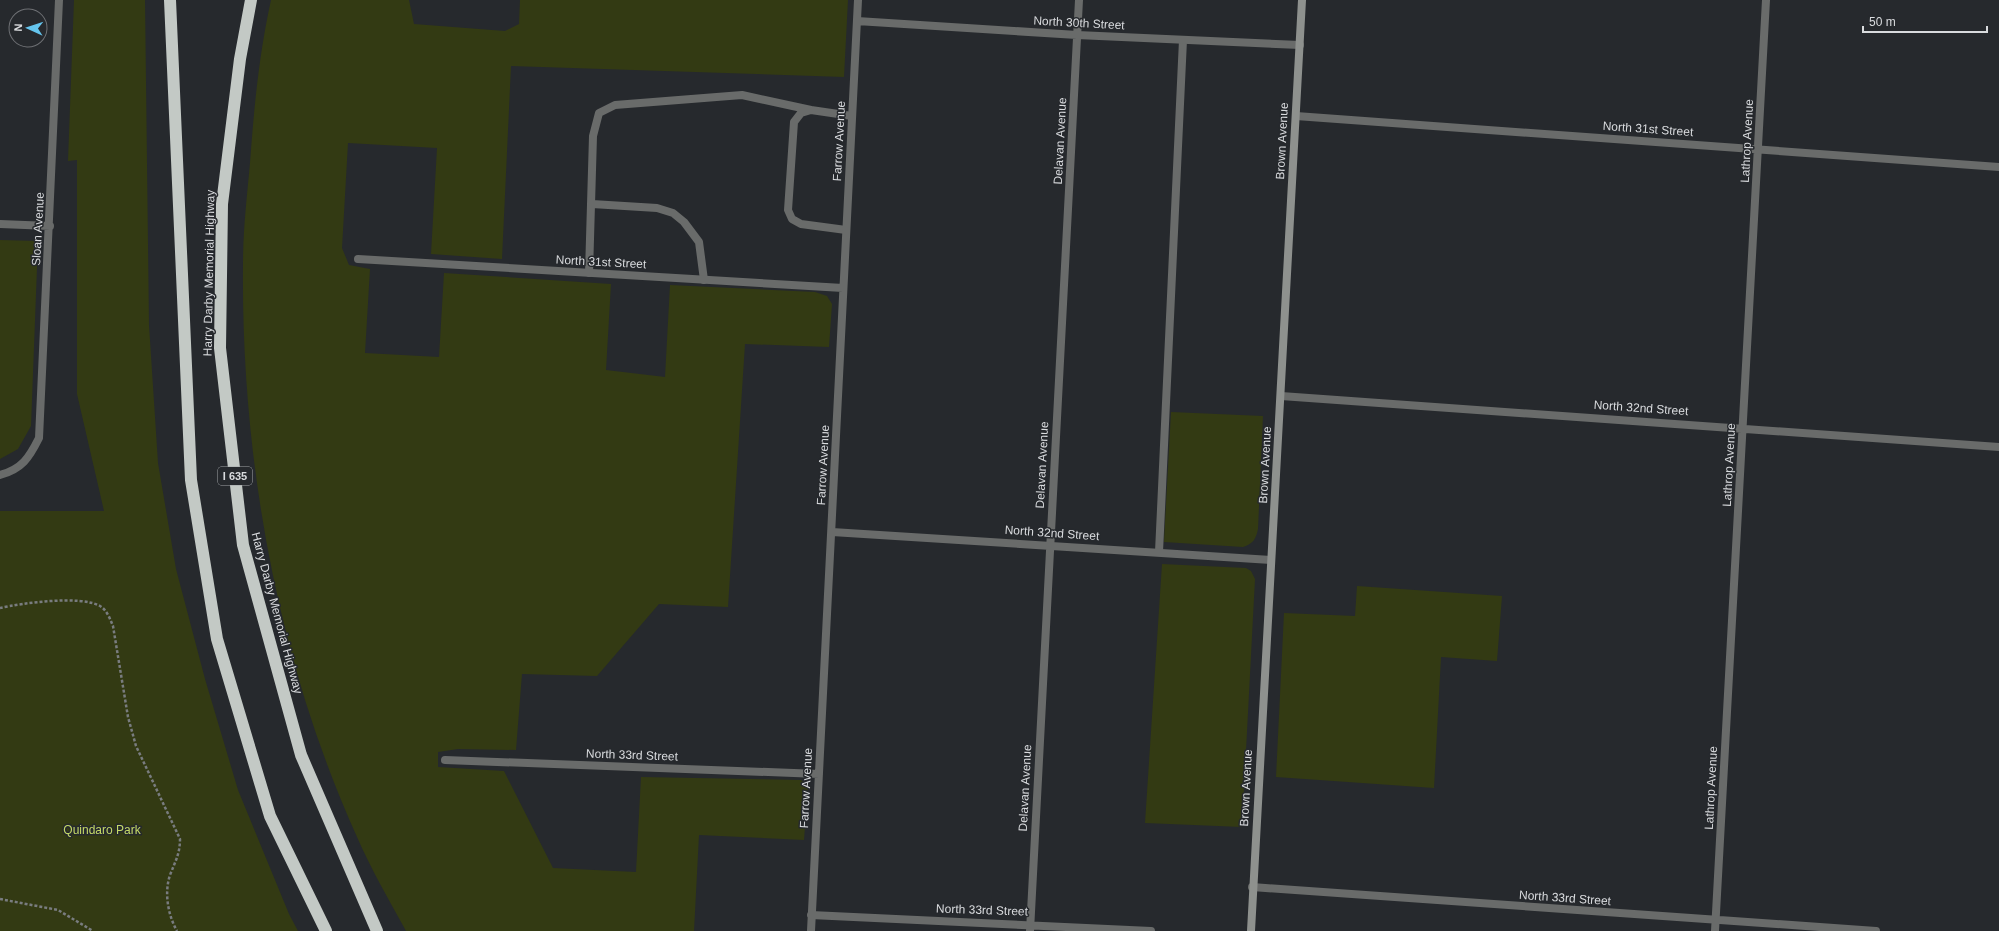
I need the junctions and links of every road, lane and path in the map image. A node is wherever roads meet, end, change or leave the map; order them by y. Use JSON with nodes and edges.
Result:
{"nodes":[{"id":1,"x":59,"y":0,"type":"edge"},
{"id":2,"x":170,"y":0,"type":"edge"},
{"id":3,"x":251,"y":0,"type":"edge"},
{"id":4,"x":858,"y":0,"type":"edge"},
{"id":5,"x":1079,"y":0,"type":"edge"},
{"id":6,"x":1302,"y":0,"type":"edge"},
{"id":7,"x":1766,"y":0,"type":"edge"},
{"id":8,"x":857,"y":21,"type":"junction"},
{"id":9,"x":1077,"y":35,"type":"junction"},
{"id":10,"x":1184,"y":40,"type":"junction"},
{"id":11,"x":1300,"y":45,"type":"junction"},
{"id":12,"x":811,"y":110,"type":"junction"},
{"id":13,"x":852,"y":116,"type":"junction"},
{"id":14,"x":1296,"y":116,"type":"junction"},
{"id":15,"x":1758,"y":149,"type":"junction"},
{"id":16,"x":1999,"y":167,"type":"edge"},
{"id":17,"x":592,"y":204,"type":"junction"},
{"id":18,"x":0,"y":224,"type":"edge"},
{"id":19,"x":50,"y":226,"type":"junction"},
{"id":20,"x":846,"y":230,"type":"junction"},
{"id":21,"x":358,"y":259,"type":"dead end"},
{"id":22,"x":589,"y":273,"type":"junction"},
{"id":23,"x":704,"y":280,"type":"junction"},
{"id":24,"x":843,"y":288,"type":"junction"},
{"id":25,"x":1281,"y":396,"type":"junction"},
{"id":26,"x":1743,"y":427,"type":"junction"},
{"id":27,"x":1999,"y":447,"type":"edge"},
{"id":28,"x":0,"y":475,"type":"edge"},
{"id":29,"x":832,"y":532,"type":"junction"},
{"id":30,"x":1050,"y":545,"type":"junction"},
{"id":31,"x":1159,"y":552,"type":"junction"},
{"id":32,"x":1271,"y":560,"type":"junction"},
{"id":33,"x":0,"y":608,"type":"edge"},
{"id":34,"x":445,"y":760,"type":"dead end"},
{"id":35,"x":819,"y":774,"type":"junction"},
{"id":36,"x":1252,"y":887,"type":"junction"},
{"id":37,"x":0,"y":899,"type":"edge"},
{"id":38,"x":812,"y":916,"type":"junction"},
{"id":39,"x":1716,"y":921,"type":"junction"},
{"id":40,"x":1030,"y":928,"type":"edge"},
{"id":41,"x":93,"y":931,"type":"edge"},
{"id":42,"x":177,"y":931,"type":"edge"},
{"id":43,"x":326,"y":931,"type":"edge"},
{"id":44,"x":377,"y":931,"type":"edge"},
{"id":45,"x":810,"y":931,"type":"edge"},
{"id":46,"x":1151,"y":931,"type":"edge"},
{"id":47,"x":1251,"y":931,"type":"edge"},
{"id":48,"x":1715,"y":931,"type":"edge"},
{"id":49,"x":1876,"y":931,"type":"edge"}],
"edges":[{"from":1,"to":19,"type":"street","name":"Sloan Avenue"},
{"from":2,"to":43,"type":"highway","name":"Harry Darby Memorial Highway"},
{"from":3,"to":44,"type":"highway","name":"Harry Darby Memorial Highway","number":"I 635"},
{"from":4,"to":8,"type":"street","name":"Farrow Avenue"},
{"from":5,"to":9,"type":"street","name":"Delavan Avenue"},
{"from":6,"to":11,"type":"main road","name":"Brown Avenue"},
{"from":7,"to":15,"type":"street","name":"Lathrop Avenue"},
{"from":8,"to":9,"type":"street","name":"North 30th Street"},
{"from":8,"to":13,"type":"street","name":"Farrow Avenue"},
{"from":9,"to":10,"type":"street","name":"North 30th Street"},
{"from":9,"to":30,"type":"street","name":"Delavan Avenue"},
{"from":10,"to":11,"type":"street","name":"North 30th Street"},
{"from":10,"to":31,"type":"street"},
{"from":11,"to":14,"type":"main road","name":"Brown Avenue"},
{"from":12,"to":13,"type":"street"},
{"from":12,"to":17,"type":"street"},
{"from":12,"to":20,"type":"street"},
{"from":13,"to":20,"type":"street","name":"Farrow Avenue"},
{"from":14,"to":15,"type":"street","name":"North 31st Street"},
{"from":14,"to":25,"type":"main road","name":"Brown Avenue"},
{"from":15,"to":16,"type":"street","name":"North 31st Street"},
{"from":15,"to":26,"type":"street","name":"Lathrop Avenue"},
{"from":17,"to":22,"type":"street"},
{"from":17,"to":23,"type":"street"},
{"from":18,"to":19,"type":"street"},
{"from":19,"to":28,"type":"street","name":"Sloan Avenue"},
{"from":20,"to":24,"type":"street","name":"Farrow Avenue"},
{"from":21,"to":22,"type":"street","name":"North 31st Street"},
{"from":22,"to":23,"type":"street","name":"North 31st Street"},
{"from":23,"to":24,"type":"street","name":"North 31st Street"},
{"from":24,"to":29,"type":"street","name":"Farrow Avenue"},
{"from":25,"to":26,"type":"street","name":"North 32nd Street"},
{"from":25,"to":32,"type":"main road","name":"Brown Avenue"},
{"from":26,"to":27,"type":"street","name":"North 32nd Street"},
{"from":26,"to":39,"type":"street","name":"Lathrop Avenue"},
{"from":29,"to":30,"type":"street","name":"North 32nd Street"},
{"from":29,"to":35,"type":"street","name":"Farrow Avenue"},
{"from":30,"to":31,"type":"street","name":"North 32nd Street"},
{"from":30,"to":40,"type":"street","name":"Delavan Avenue"},
{"from":31,"to":32,"type":"street","name":"North 32nd Street"},
{"from":32,"to":36,"type":"main road","name":"Brown Avenue"},
{"from":33,"to":42,"type":"path"},
{"from":34,"to":35,"type":"street","name":"North 33rd Street"},
{"from":35,"to":38,"type":"street","name":"Farrow Avenue"},
{"from":36,"to":39,"type":"street","name":"North 33rd Street"},
{"from":36,"to":47,"type":"main road","name":"Brown Avenue"},
{"from":37,"to":41,"type":"path"},
{"from":38,"to":40,"type":"street","name":"North 33rd Street"},
{"from":38,"to":45,"type":"street","name":"Farrow Avenue"},
{"from":39,"to":48,"type":"street","name":"Lathrop Avenue"},
{"from":39,"to":49,"type":"street","name":"North 33rd Street"},
{"from":40,"to":46,"type":"street","name":"North 33rd Street"}]}
